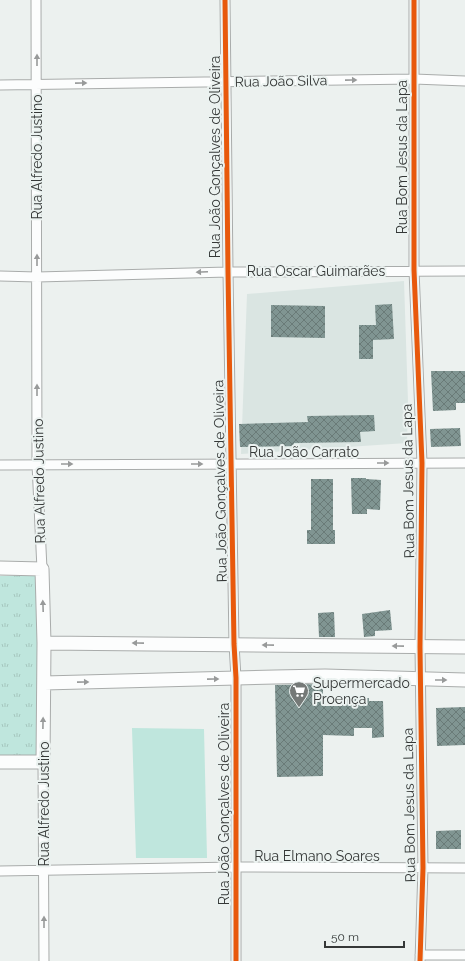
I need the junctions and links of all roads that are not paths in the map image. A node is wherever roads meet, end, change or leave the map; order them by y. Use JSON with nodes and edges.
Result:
{"nodes":[{"id":1,"x":36,"y":0,"type":"edge"},
{"id":2,"x":225,"y":0,"type":"edge"},
{"id":3,"x":414,"y":0,"type":"edge"},
{"id":4,"x":414,"y":79,"type":"junction"},
{"id":5,"x":227,"y":81,"type":"junction"},
{"id":6,"x":465,"y":82,"type":"edge"},
{"id":7,"x":37,"y":84,"type":"junction"},
{"id":8,"x":0,"y":85,"type":"edge"},
{"id":9,"x":414,"y":270,"type":"junction"},
{"id":10,"x":465,"y":271,"type":"edge"},
{"id":11,"x":228,"y":272,"type":"junction"},
{"id":12,"x":0,"y":276,"type":"edge"},
{"id":13,"x":37,"y":277,"type":"junction"},
{"id":14,"x":422,"y":463,"type":"junction"},
{"id":15,"x":465,"y":463,"type":"edge"},
{"id":16,"x":0,"y":464,"type":"edge"},
{"id":17,"x":38,"y":464,"type":"junction"},
{"id":18,"x":232,"y":464,"type":"junction"},
{"id":19,"x":0,"y":568,"type":"edge"},
{"id":20,"x":42,"y":568,"type":"junction"},
{"id":21,"x":44,"y":643,"type":"junction"},
{"id":22,"x":234,"y":644,"type":"junction"},
{"id":23,"x":420,"y":647,"type":"junction"},
{"id":24,"x":465,"y":647,"type":"edge"},
{"id":25,"x":236,"y":678,"type":"junction"},
{"id":26,"x":420,"y":680,"type":"junction"},
{"id":27,"x":465,"y":680,"type":"edge"},
{"id":28,"x":44,"y":683,"type":"junction"},
{"id":29,"x":0,"y":762,"type":"edge"},
{"id":30,"x":43,"y":762,"type":"junction"},
{"id":31,"x":237,"y":867,"type":"junction"},
{"id":32,"x":423,"y":868,"type":"junction"},
{"id":33,"x":465,"y":868,"type":"edge"},
{"id":34,"x":0,"y":871,"type":"edge"},
{"id":35,"x":44,"y":871,"type":"junction"},
{"id":36,"x":465,"y":955,"type":"edge"},
{"id":37,"x":420,"y":958,"type":"edge"},
{"id":38,"x":44,"y":961,"type":"edge"},
{"id":39,"x":236,"y":961,"type":"edge"}],
"edges":[{"from":7,"to":1,"type":"street","name":"Rua Alfredo Justino","one_way":true},
{"from":2,"to":5,"type":"street","name":"Rua João Gonçalves de Oliveira"},
{"from":3,"to":4,"type":"street","name":"Rua Bom Jesus da Lapa"},
{"from":5,"to":4,"type":"street","name":"Rua João Silva","one_way":true},
{"from":4,"to":6,"type":"street","name":"Rua João Silva"},
{"from":4,"to":9,"type":"street","name":"Rua Bom Jesus da Lapa"},
{"from":7,"to":5,"type":"street","name":"Rua João Silva","one_way":true},
{"from":5,"to":11,"type":"street","name":"Rua João Gonçalves de Oliveira"},
{"from":7,"to":8,"type":"street","name":"Rua João Silva"},
{"from":13,"to":7,"type":"street","name":"Rua Alfredo Justino","one_way":true},
{"from":9,"to":10,"type":"street","name":"Rua Oscar Guimarães"},
{"from":9,"to":11,"type":"street","name":"Rua Oscar Guimarães"},
{"from":9,"to":14,"type":"street","name":"Rua Bom Jesus da Lapa"},
{"from":11,"to":13,"type":"street","name":"Rua Oscar Guimarães","one_way":true},
{"from":11,"to":18,"type":"street","name":"Rua João Gonçalves de Oliveira"},
{"from":12,"to":13,"type":"street","name":"Rua Oscar Guimarães"},
{"from":17,"to":13,"type":"street","name":"Rua Alfredo Justino","one_way":true},
{"from":14,"to":15,"type":"street","name":"Rua João Carrato"},
{"from":18,"to":14,"type":"street","name":"Rua João Carrato","one_way":true},
{"from":14,"to":23,"type":"street","name":"Rua Bom Jesus da Lapa"},
{"from":16,"to":17,"type":"street","name":"Rua João Carrato"},
{"from":17,"to":18,"type":"street","name":"Rua João Carrato","one_way":true},
{"from":17,"to":20,"type":"street","name":"Rua Alfredo Justino"},
{"from":18,"to":22,"type":"street","name":"Rua João Gonçalves de Oliveira"},
{"from":19,"to":20,"type":"main road"},
{"from":21,"to":20,"type":"main road","name":"Rua Alfredo Justino","one_way":true},
{"from":22,"to":21,"type":"main road","one_way":true},
{"from":21,"to":28,"type":"main road","name":"Rua Alfredo Justino"},
{"from":23,"to":22,"type":"main road","one_way":true},
{"from":22,"to":25,"type":"street","name":"Rua João Gonçalves de Oliveira"},
{"from":23,"to":24,"type":"main road"},
{"from":23,"to":26,"type":"street","name":"Rua Bom Jesus da Lapa"},
{"from":25,"to":26,"type":"main road"},
{"from":28,"to":25,"type":"main road","one_way":true},
{"from":25,"to":31,"type":"street","name":"Rua João Gonçalves de Oliveira"},
{"from":26,"to":27,"type":"main road","one_way":true},
{"from":26,"to":32,"type":"street","name":"Rua Bom Jesus da Lapa"},
{"from":30,"to":28,"type":"main road","name":"Rua Alfredo Justino","one_way":true},
{"from":29,"to":30,"type":"main road"},
{"from":30,"to":35,"type":"street","name":"Rua Alfredo Justino"},
{"from":31,"to":32,"type":"street","name":"Rua Elmano Soares"},
{"from":31,"to":35,"type":"street","name":"Rua Elmano Soares"},
{"from":31,"to":39,"type":"street","name":"Rua João Gonçalves de Oliveira"},
{"from":32,"to":33,"type":"street","name":"Rua Elmano Soares"},
{"from":32,"to":37,"type":"street","name":"Rua Bom Jesus da Lapa"},
{"from":34,"to":35,"type":"street","name":"Rua Elmano Soares"},
{"from":38,"to":35,"type":"street","name":"Rua Alfredo Justino","one_way":true},
{"from":36,"to":37,"type":"street"}]}
